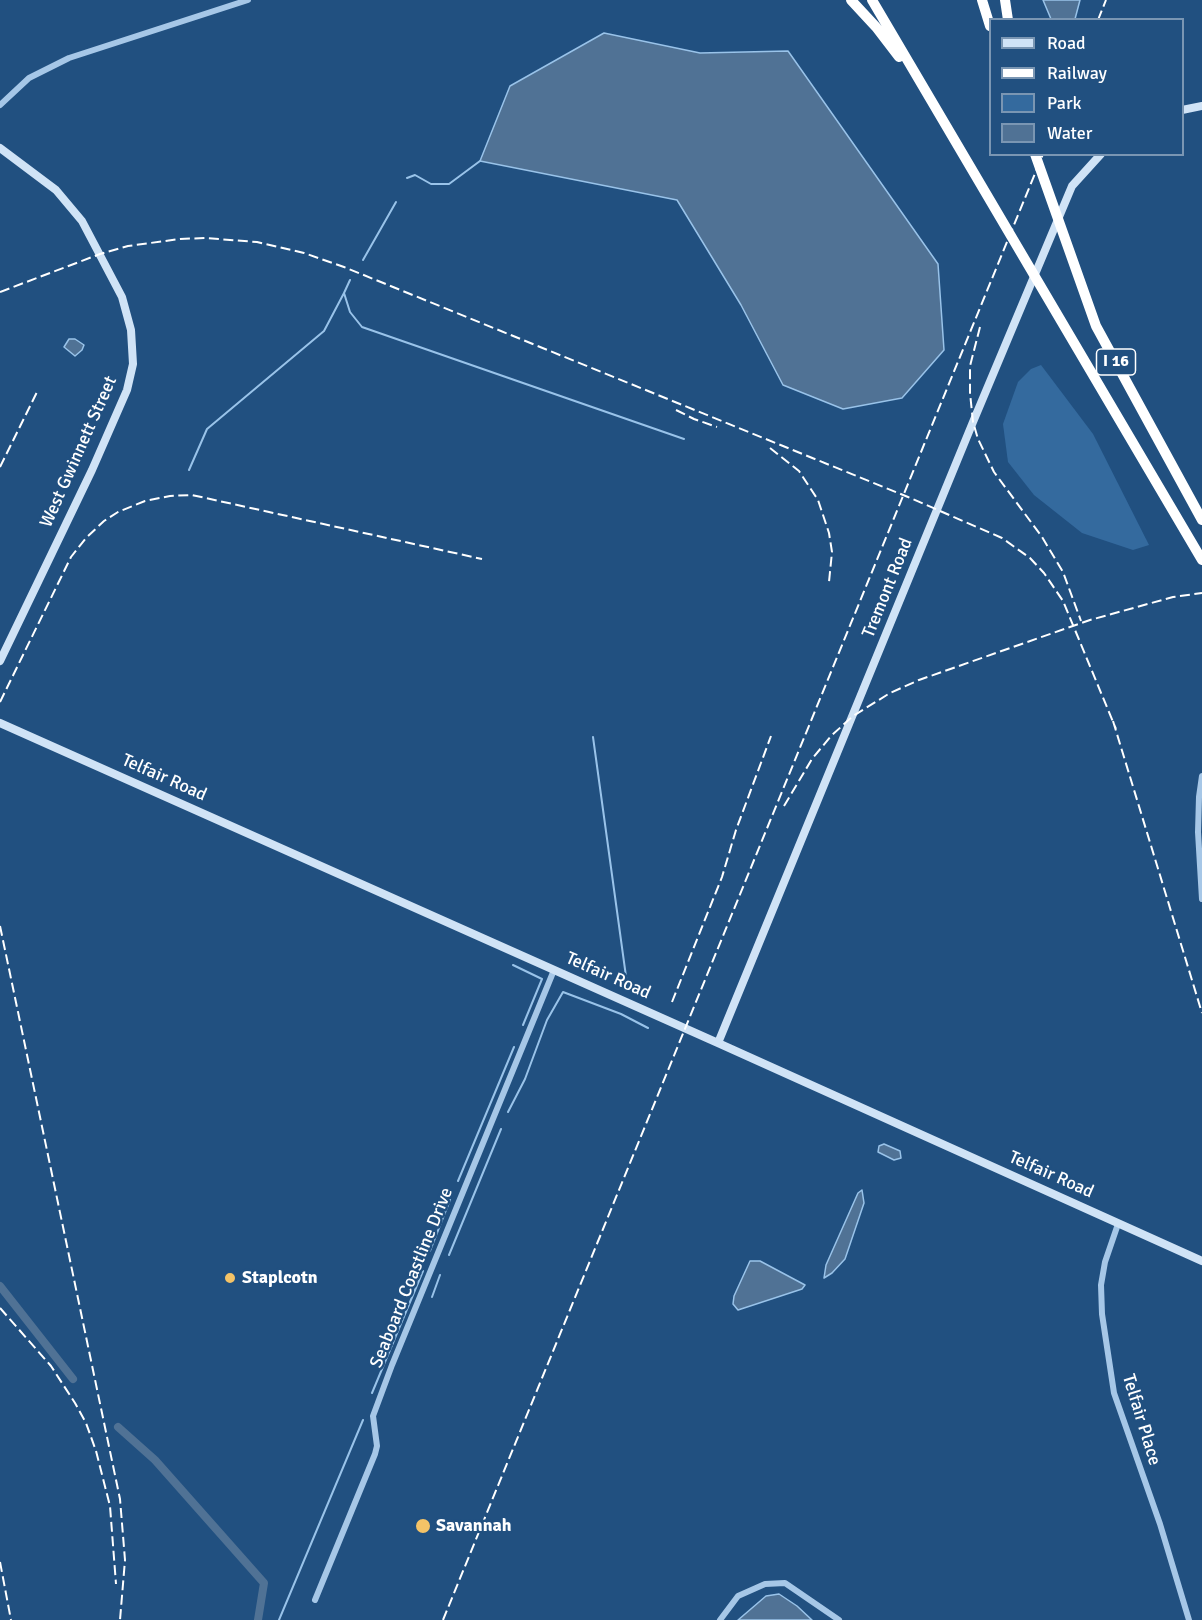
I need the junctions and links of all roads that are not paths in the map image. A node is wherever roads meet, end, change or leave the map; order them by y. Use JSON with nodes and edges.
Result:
{"nodes":[{"id":1,"x":248,"y":0,"type":"edge"},
{"id":2,"x":851,"y":0,"type":"edge"},
{"id":3,"x":872,"y":0,"type":"edge"},
{"id":4,"x":982,"y":0,"type":"edge"},
{"id":5,"x":1005,"y":0,"type":"edge"},
{"id":6,"x":1008,"y":18,"type":"edge"},
{"id":7,"x":989,"y":23,"type":"edge"},
{"id":8,"x":926,"y":93,"type":"junction"},
{"id":9,"x":0,"y":105,"type":"edge"},
{"id":10,"x":1202,"y":106,"type":"edge"},
{"id":11,"x":1184,"y":110,"type":"edge"},
{"id":12,"x":0,"y":148,"type":"edge"},
{"id":13,"x":1036,"y":156,"type":"edge"},
{"id":14,"x":1099,"y":156,"type":"edge"},
{"id":15,"x":1202,"y":519,"type":"edge"},
{"id":16,"x":1202,"y":560,"type":"edge"},
{"id":17,"x":0,"y":661,"type":"edge"},
{"id":18,"x":1,"y":723,"type":"edge"},
{"id":19,"x":1202,"y":776,"type":"edge"},
{"id":20,"x":1202,"y":899,"type":"edge"},
{"id":21,"x":554,"y":970,"type":"junction"},
{"id":22,"x":718,"y":1043,"type":"junction"},
{"id":23,"x":1118,"y":1224,"type":"junction"},
{"id":24,"x":1202,"y":1261,"type":"edge"},
{"id":25,"x":315,"y":1600,"type":"dead end"},
{"id":26,"x":720,"y":1620,"type":"edge"},
{"id":27,"x":839,"y":1620,"type":"edge"},
{"id":28,"x":1189,"y":1620,"type":"edge"}],
"edges":[{"from":1,"to":9,"type":"street"},
{"from":2,"to":8,"type":"highway"},
{"from":3,"to":8,"type":"highway","number":"I 16"},
{"from":4,"to":7,"type":"highway"},
{"from":5,"to":6,"type":"highway"},
{"from":8,"to":16,"type":"highway","number":"I 16"},
{"from":10,"to":11,"type":"street"},
{"from":12,"to":17,"type":"street","name":"West Gwinnett Street"},
{"from":13,"to":15,"type":"highway","number":"I 16"},
{"from":14,"to":22,"type":"street","name":"Tremont Road"},
{"from":18,"to":21,"type":"street","name":"Telfair Road"},
{"from":19,"to":20,"type":"street"},
{"from":21,"to":22,"type":"street","name":"Telfair Road"},
{"from":21,"to":25,"type":"street","name":"Seaboard Coastline Drive"},
{"from":22,"to":23,"type":"street","name":"Telfair Road"},
{"from":23,"to":24,"type":"street","name":"Telfair Road"},
{"from":23,"to":28,"type":"street","name":"Telfair Place"},
{"from":26,"to":27,"type":"street"}]}
